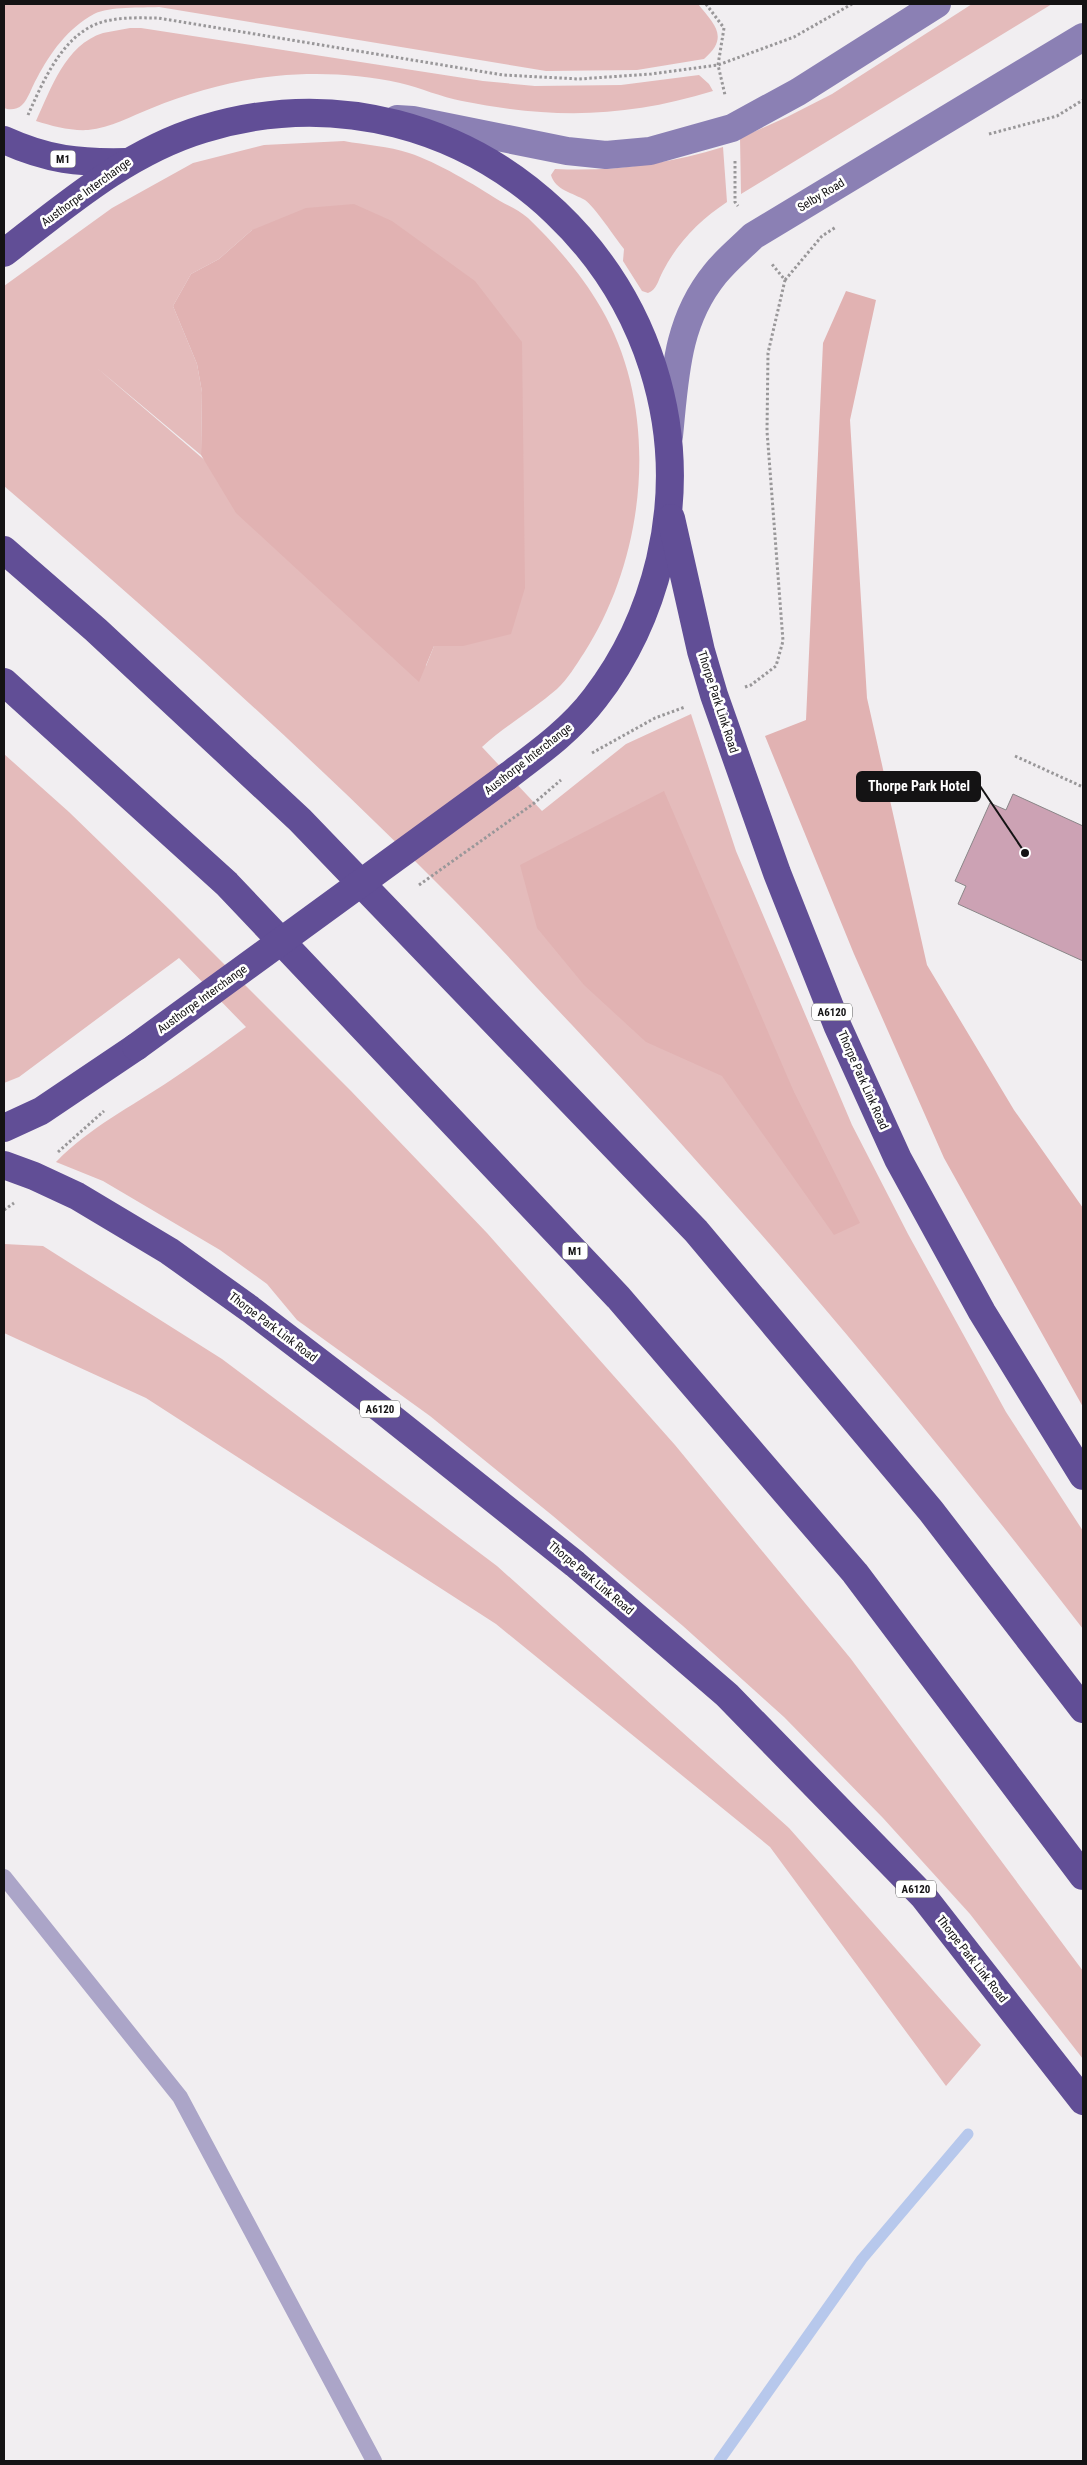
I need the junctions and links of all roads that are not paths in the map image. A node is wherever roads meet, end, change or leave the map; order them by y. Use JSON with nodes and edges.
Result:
{"nodes":[{"id":1,"x":937,"y":4,"type":"edge"},
{"id":2,"x":1083,"y":37,"type":"edge"},
{"id":3,"x":370,"y":118,"type":"junction"},
{"id":4,"x":4,"y":140,"type":"edge"},
{"id":5,"x":126,"y":162,"type":"junction"},
{"id":6,"x":4,"y":253,"type":"edge"},
{"id":7,"x":668,"y":438,"type":"junction"},
{"id":8,"x":669,"y":510,"type":"junction"},
{"id":9,"x":4,"y":550,"type":"edge"},
{"id":10,"x":4,"y":682,"type":"edge"},
{"id":11,"x":4,"y":1128,"type":"edge"},
{"id":12,"x":4,"y":1165,"type":"edge"},
{"id":13,"x":1083,"y":1476,"type":"edge"},
{"id":14,"x":1083,"y":1709,"type":"edge"},
{"id":15,"x":1083,"y":1876,"type":"edge"},
{"id":16,"x":4,"y":1877,"type":"edge"},
{"id":17,"x":1083,"y":2101,"type":"edge"},
{"id":18,"x":374,"y":2461,"type":"edge"}],
"edges":[{"from":1,"to":3,"type":"main road"},
{"from":2,"to":7,"type":"main road","name":"Selby Road"},
{"from":3,"to":5,"type":"highway","name":"Austhorpe Interchange"},
{"from":3,"to":7,"type":"highway","name":"Austhorpe Interchange"},
{"from":4,"to":5,"type":"highway","number":"M1"},
{"from":5,"to":6,"type":"highway","name":"Austhorpe Interchange"},
{"from":7,"to":8,"type":"highway","name":"Austhorpe Interchange"},
{"from":8,"to":11,"type":"highway","name":"Austhorpe Interchange","bridge":true},
{"from":8,"to":13,"type":"highway","name":"Thorpe Park Link Road","number":"A6120"},
{"from":9,"to":14,"type":"highway"},
{"from":10,"to":15,"type":"highway","number":"M1"},
{"from":12,"to":17,"type":"highway","name":"Thorpe Park Link Road","number":"A6120"},
{"from":16,"to":18,"type":"lane"}]}
